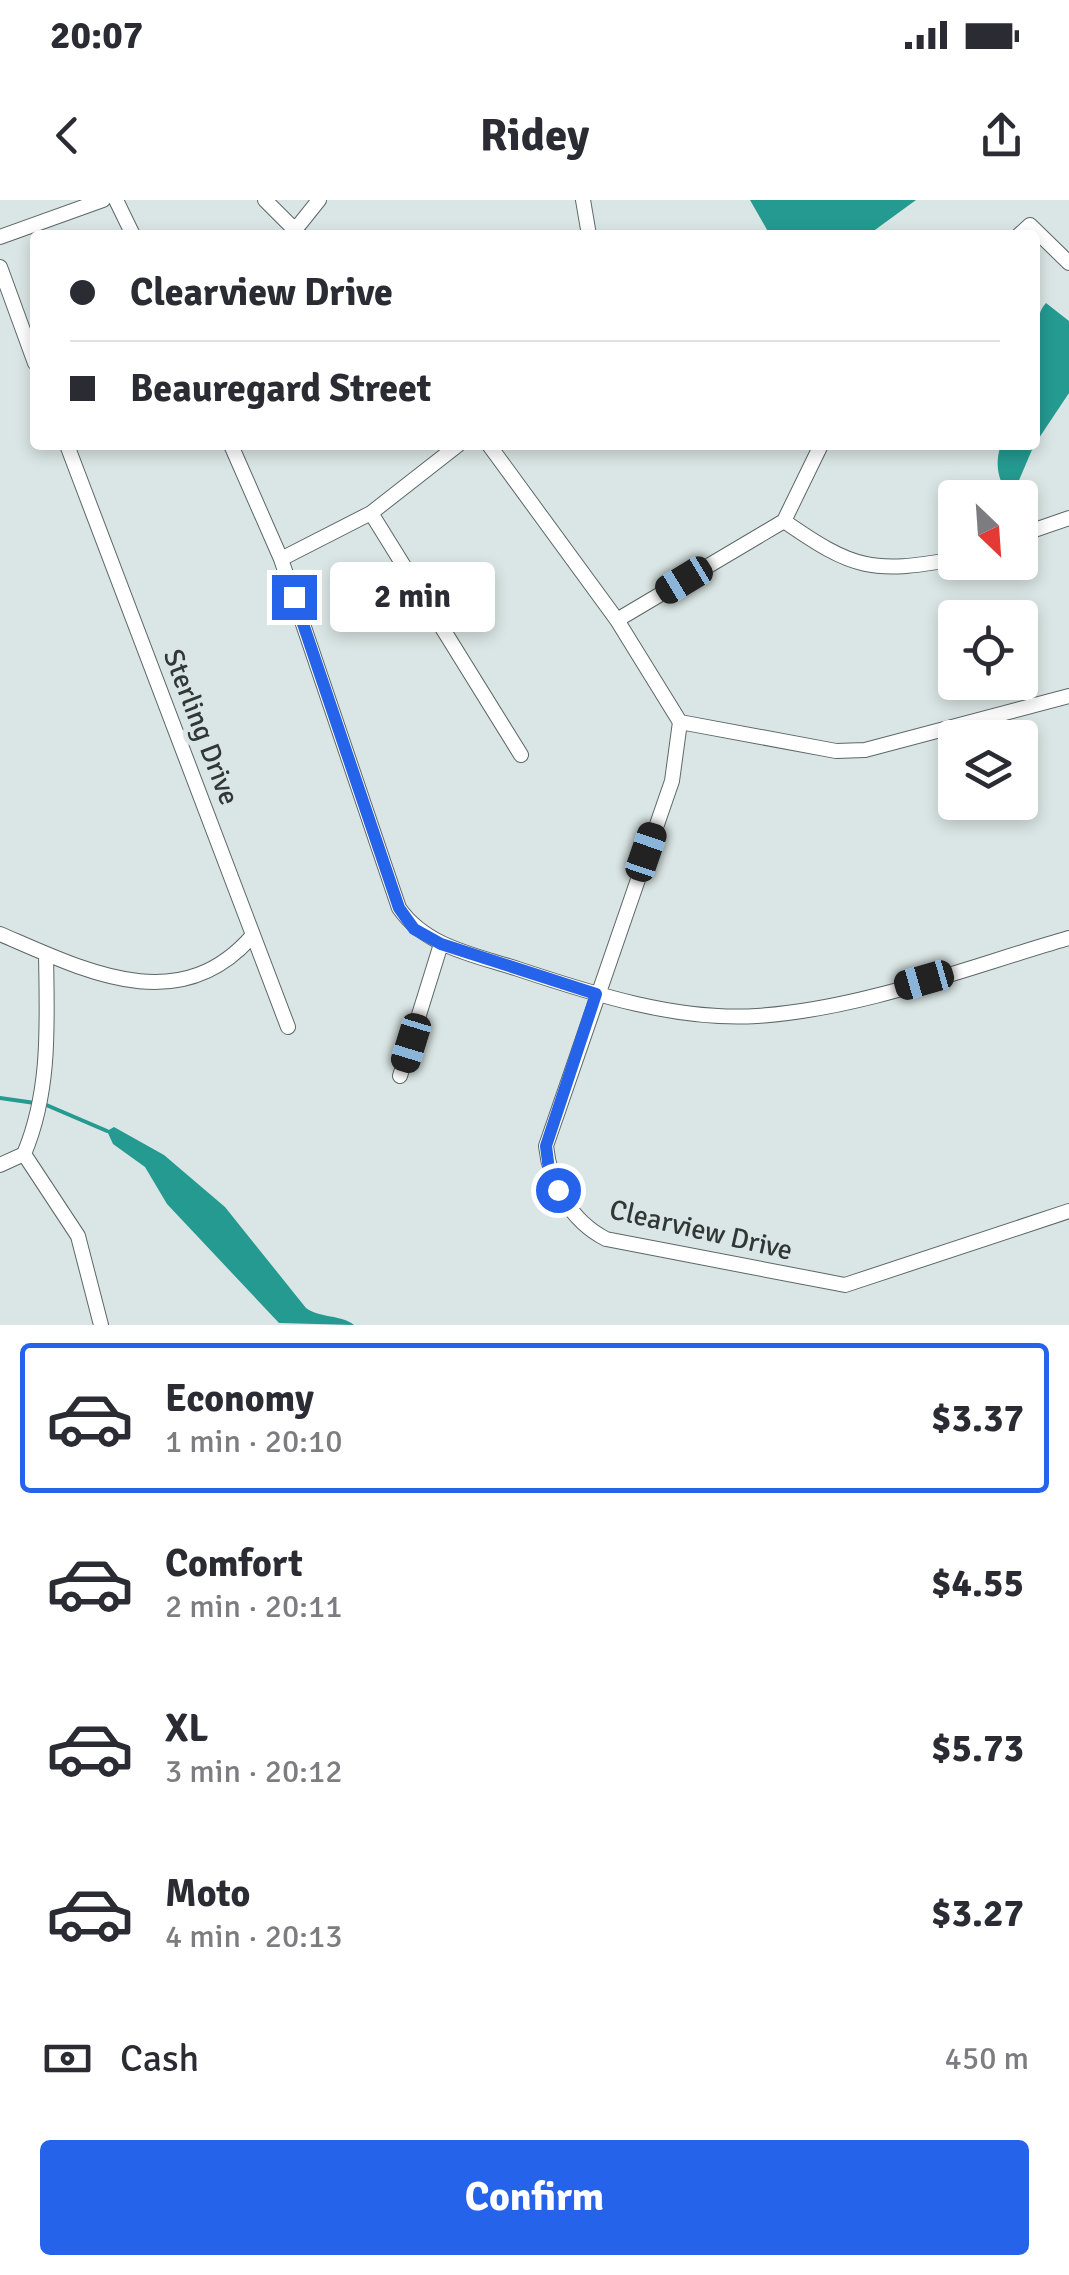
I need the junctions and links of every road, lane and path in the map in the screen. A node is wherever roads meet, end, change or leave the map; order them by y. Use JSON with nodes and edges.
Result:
{"nodes":[{"id":1,"x":104,"y":200,"type":"edge"},
{"id":2,"x":116,"y":200,"type":"edge"},
{"id":3,"x":265,"y":200,"type":"edge"},
{"id":4,"x":319,"y":200,"type":"edge"},
{"id":5,"x":583,"y":200,"type":"edge"},
{"id":6,"x":131,"y":230,"type":"edge"},
{"id":7,"x":296,"y":230,"type":"edge"},
{"id":8,"x":299,"y":230,"type":"edge"},
{"id":9,"x":589,"y":230,"type":"edge"},
{"id":10,"x":0,"y":237,"type":"edge"},
{"id":11,"x":1040,"y":241,"type":"edge"},
{"id":12,"x":1069,"y":263,"type":"edge"},
{"id":13,"x":0,"y":267,"type":"edge"},
{"id":14,"x":7,"y":311,"type":"edge"},
{"id":15,"x":30,"y":353,"type":"edge"},
{"id":16,"x":69,"y":450,"type":"edge"},
{"id":17,"x":232,"y":450,"type":"edge"},
{"id":18,"x":452,"y":450,"type":"edge"},
{"id":19,"x":493,"y":450,"type":"edge"},
{"id":20,"x":819,"y":450,"type":"edge"},
{"id":21,"x":371,"y":513,"type":"junction"},
{"id":22,"x":1069,"y":518,"type":"edge"},
{"id":23,"x":784,"y":521,"type":"junction"},
{"id":24,"x":1038,"y":529,"type":"edge"},
{"id":25,"x":280,"y":559,"type":"junction"},
{"id":26,"x":938,"y":562,"type":"edge"},
{"id":27,"x":617,"y":620,"type":"junction"},
{"id":28,"x":1069,"y":696,"type":"edge"},
{"id":29,"x":680,"y":722,"type":"junction"},
{"id":30,"x":521,"y":754,"type":"dead end"},
{"id":31,"x":0,"y":934,"type":"edge"},
{"id":32,"x":253,"y":935,"type":"junction"},
{"id":33,"x":1069,"y":938,"type":"edge"},
{"id":34,"x":441,"y":944,"type":"junction"},
{"id":35,"x":46,"y":954,"type":"junction"},
{"id":36,"x":596,"y":994,"type":"junction"},
{"id":37,"x":288,"y":1027,"type":"dead end"},
{"id":38,"x":400,"y":1076,"type":"dead end"},
{"id":39,"x":24,"y":1154,"type":"junction"},
{"id":40,"x":0,"y":1165,"type":"edge"},
{"id":41,"x":1069,"y":1211,"type":"edge"},
{"id":42,"x":100,"y":1325,"type":"edge"}],
"edges":[{"from":1,"to":10,"type":"street"},
{"from":2,"to":6,"type":"street"},
{"from":3,"to":7,"type":"street"},
{"from":4,"to":8,"type":"street"},
{"from":5,"to":9,"type":"street"},
{"from":11,"to":12,"type":"street"},
{"from":13,"to":14,"type":"street"},
{"from":14,"to":15,"type":"street"},
{"from":16,"to":32,"type":"street","name":"Sterling Drive"},
{"from":17,"to":25,"type":"street"},
{"from":18,"to":21,"type":"street"},
{"from":19,"to":27,"type":"street"},
{"from":20,"to":23,"type":"street"},
{"from":21,"to":25,"type":"street"},
{"from":21,"to":30,"type":"street"},
{"from":22,"to":24,"type":"street"},
{"from":23,"to":26,"type":"street"},
{"from":23,"to":27,"type":"street"},
{"from":25,"to":34,"type":"street"},
{"from":27,"to":29,"type":"street"},
{"from":28,"to":29,"type":"street"},
{"from":29,"to":36,"type":"street","name":"Clearview Drive"},
{"from":31,"to":35,"type":"street"},
{"from":32,"to":35,"type":"street"},
{"from":32,"to":37,"type":"street","name":"Sterling Drive"},
{"from":33,"to":36,"type":"street"},
{"from":34,"to":36,"type":"street"},
{"from":34,"to":38,"type":"street"},
{"from":35,"to":39,"type":"street"},
{"from":36,"to":41,"type":"street","name":"Clearview Drive"},
{"from":39,"to":40,"type":"street"},
{"from":39,"to":42,"type":"street"}]}
